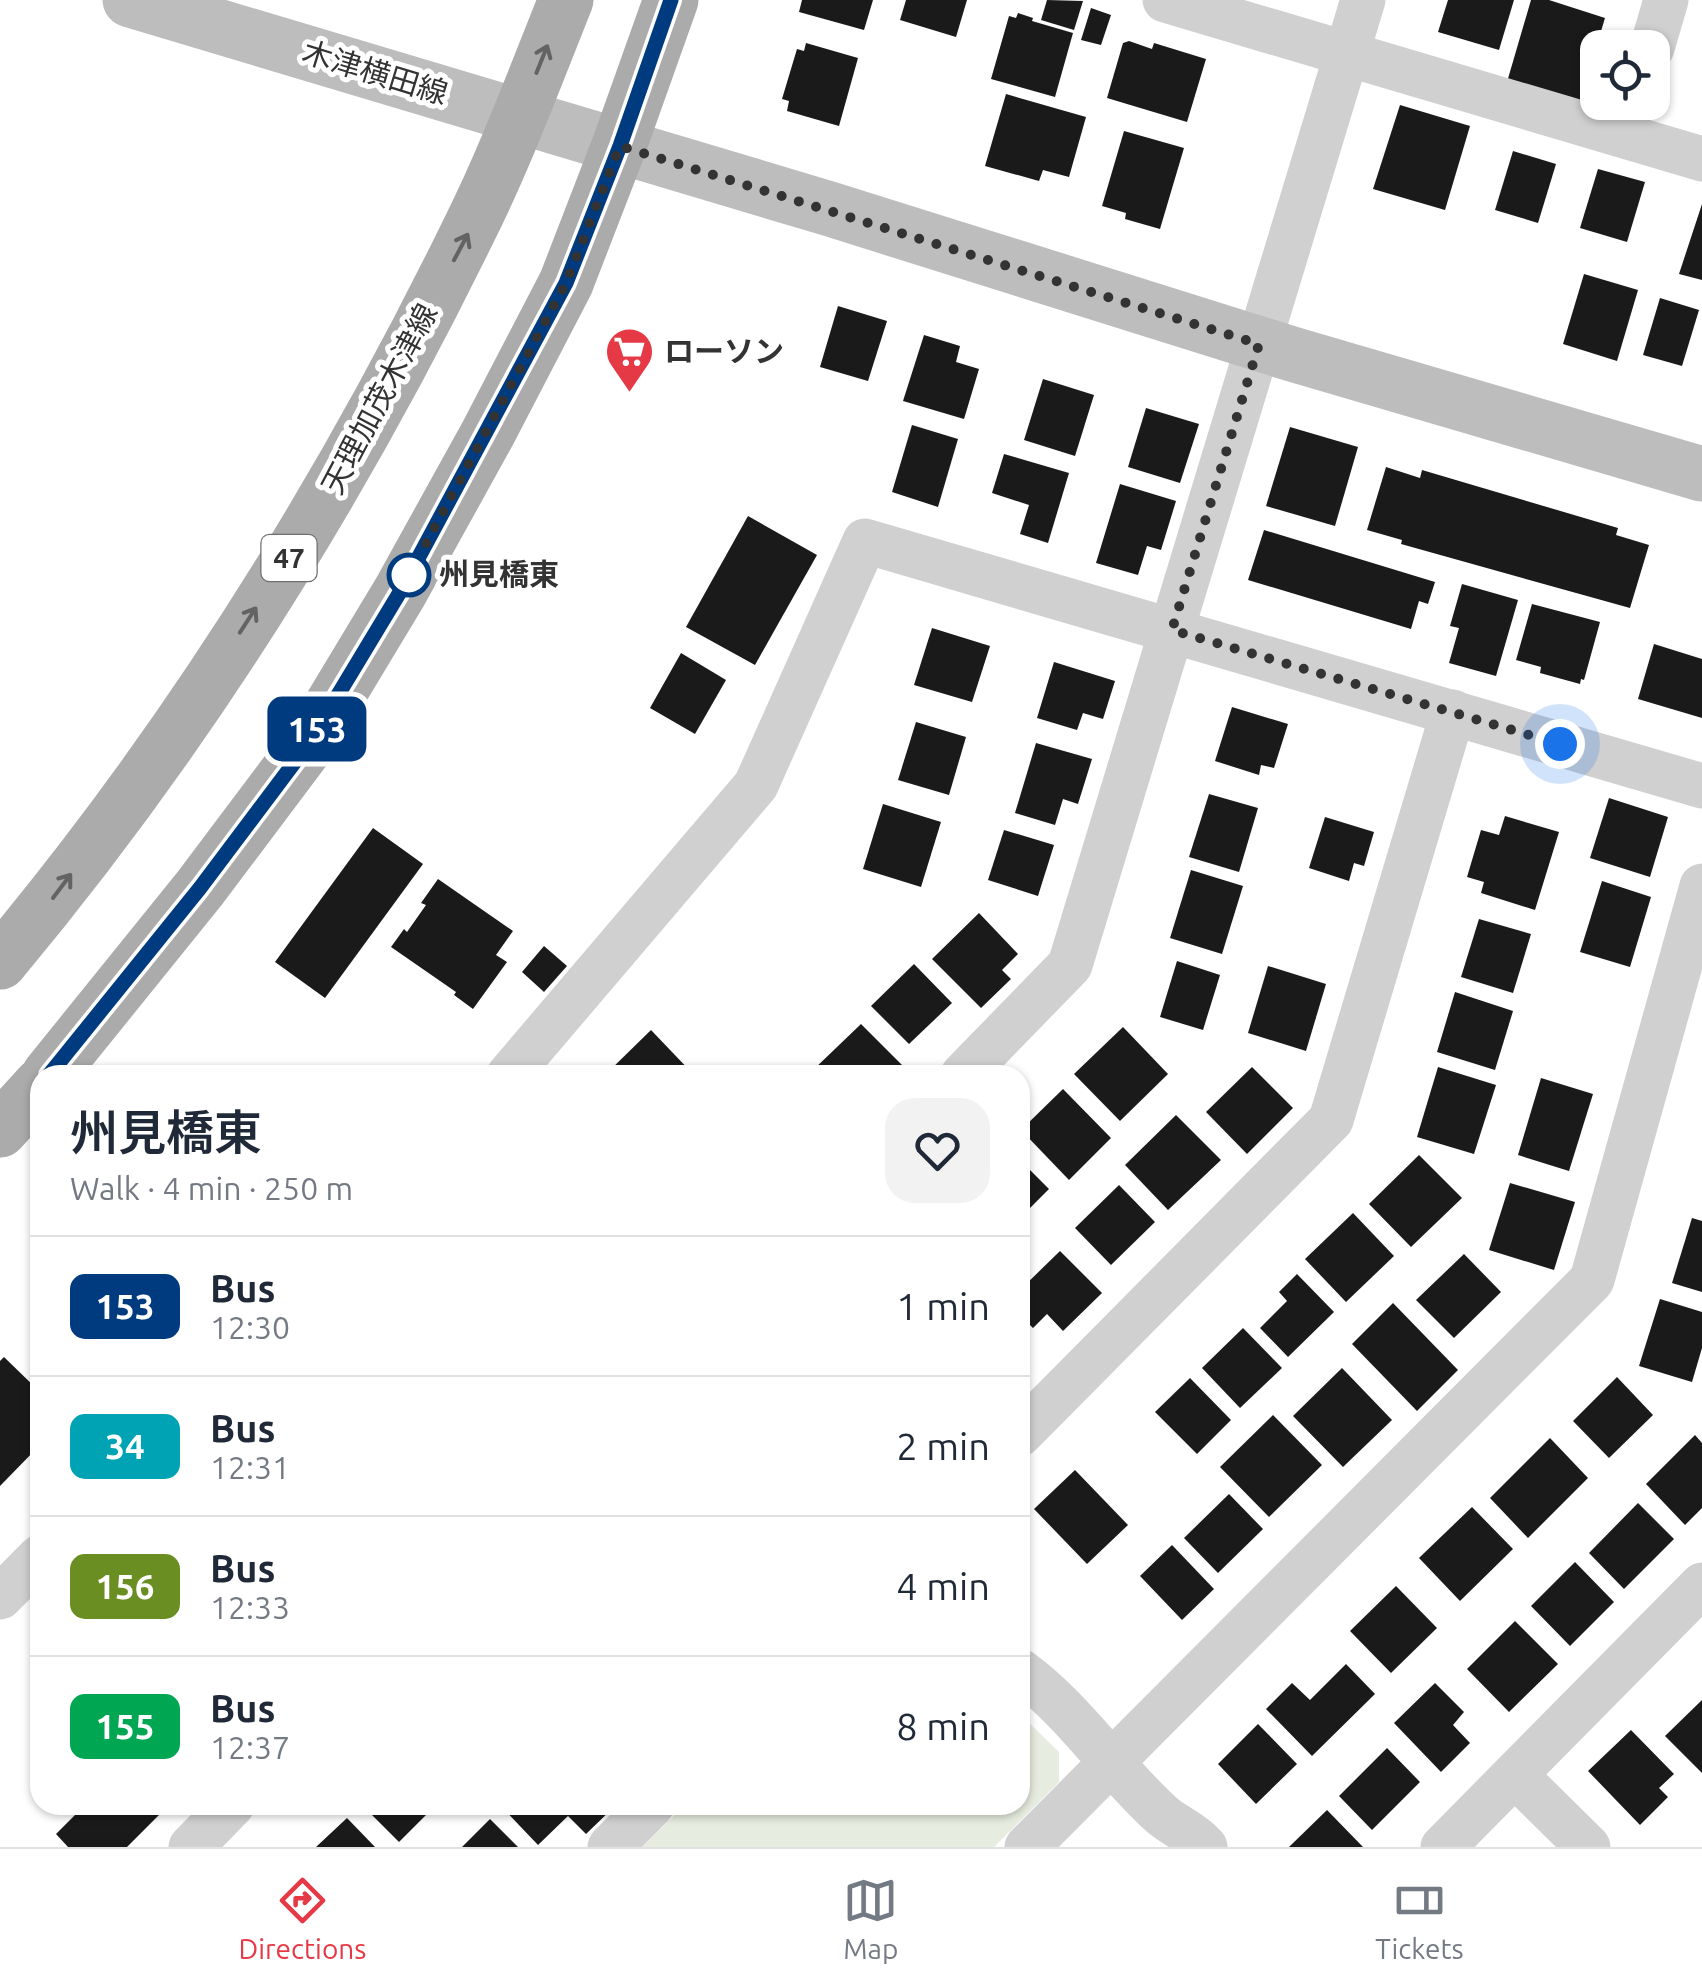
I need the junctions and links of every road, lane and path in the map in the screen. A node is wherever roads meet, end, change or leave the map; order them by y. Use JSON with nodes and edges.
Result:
{"nodes":[{"id":1,"x":130,"y":0,"type":"edge"},
{"id":2,"x":566,"y":0,"type":"edge"},
{"id":3,"x":671,"y":0,"type":"edge"},
{"id":4,"x":1165,"y":0,"type":"edge"},
{"id":5,"x":1363,"y":0,"type":"edge"},
{"id":6,"x":1666,"y":0,"type":"edge"},
{"id":7,"x":1657,"y":30,"type":"edge"},
{"id":8,"x":1347,"y":54,"type":"junction"},
{"id":9,"x":1580,"y":108,"type":"edge"},
{"id":10,"x":519,"y":118,"type":"junction"},
{"id":11,"x":1631,"y":120,"type":"edge"},
{"id":12,"x":620,"y":146,"type":"junction"},
{"id":13,"x":1702,"y":159,"type":"edge"},
{"id":14,"x":1259,"y":344,"type":"junction"},
{"id":15,"x":1702,"y":474,"type":"edge"},
{"id":16,"x":1172,"y":630,"type":"junction"},
{"id":17,"x":1454,"y":712,"type":"junction"},
{"id":18,"x":1702,"y":786,"type":"edge"},
{"id":19,"x":1702,"y":886,"type":"edge"},
{"id":20,"x":0,"y":962,"type":"edge"},
{"id":21,"x":57,"y":1065,"type":"edge"},
{"id":22,"x":518,"y":1065,"type":"edge"},
{"id":23,"x":973,"y":1065,"type":"edge"},
{"id":24,"x":30,"y":1097,"type":"edge"},
{"id":25,"x":0,"y":1130,"type":"edge"},
{"id":26,"x":1030,"y":1424,"type":"edge"},
{"id":27,"x":30,"y":1567,"type":"edge"},
{"id":28,"x":1702,"y":1585,"type":"edge"},
{"id":29,"x":0,"y":1597,"type":"edge"},
{"id":30,"x":1030,"y":1678,"type":"edge"},
{"id":31,"x":1111,"y":1763,"type":"junction"},
{"id":32,"x":1515,"y":1775,"type":"junction"},
{"id":33,"x":222,"y":1815,"type":"edge"},
{"id":34,"x":642,"y":1815,"type":"edge"},
{"id":35,"x":191,"y":1847,"type":"edge"},
{"id":36,"x":610,"y":1847,"type":"edge"},
{"id":37,"x":1027,"y":1847,"type":"edge"},
{"id":38,"x":1205,"y":1847,"type":"edge"},
{"id":39,"x":1444,"y":1847,"type":"edge"},
{"id":40,"x":1588,"y":1847,"type":"edge"}],
"edges":[{"from":1,"to":10,"type":"street","name":"木津横田線"},
{"from":10,"to":2,"type":"main road","name":"天理加茂木津線","number":"47","one_way":true},
{"from":3,"to":12,"type":"main road"},
{"from":4,"to":8,"type":"street"},
{"from":5,"to":8,"type":"street"},
{"from":6,"to":7,"type":"street"},
{"from":8,"to":9,"type":"street"},
{"from":8,"to":14,"type":"street"},
{"from":10,"to":12,"type":"street","name":"木津横田線"},
{"from":20,"to":10,"type":"main road","name":"天理加茂木津線","number":"47","one_way":true},
{"from":11,"to":13,"type":"street"},
{"from":12,"to":14,"type":"street","name":"木津横田線"},
{"from":12,"to":21,"type":"main road"},
{"from":14,"to":15,"type":"street","name":"木津横田線"},
{"from":14,"to":16,"type":"street"},
{"from":16,"to":17,"type":"street"},
{"from":16,"to":22,"type":"street"},
{"from":16,"to":23,"type":"street"},
{"from":17,"to":18,"type":"street"},
{"from":17,"to":26,"type":"street"},
{"from":19,"to":31,"type":"street"},
{"from":24,"to":25,"type":"main road"},
{"from":27,"to":29,"type":"street"},
{"from":28,"to":32,"type":"street"},
{"from":30,"to":31,"type":"street"},
{"from":31,"to":37,"type":"street"},
{"from":31,"to":38,"type":"street"},
{"from":32,"to":39,"type":"street"},
{"from":32,"to":40,"type":"street"},
{"from":33,"to":35,"type":"street"},
{"from":34,"to":36,"type":"street"}]}
